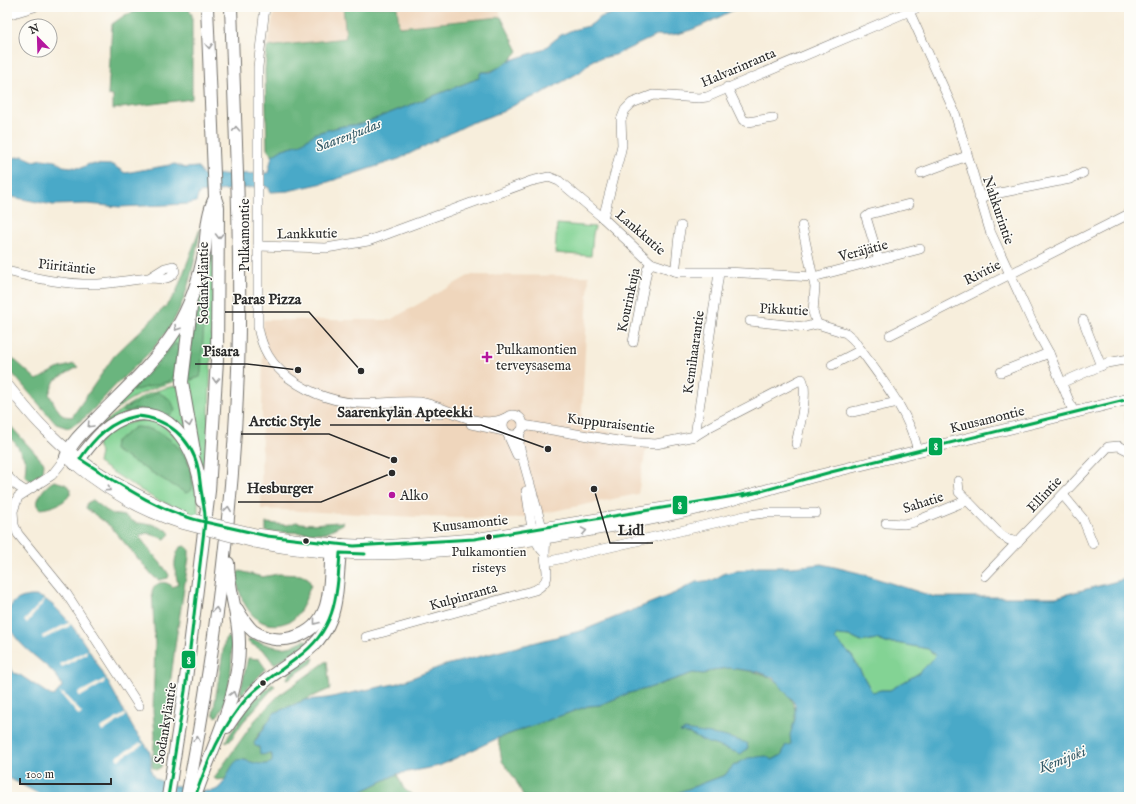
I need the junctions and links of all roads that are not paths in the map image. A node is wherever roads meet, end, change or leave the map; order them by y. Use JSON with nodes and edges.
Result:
{"nodes":[{"id":1,"x":34,"y":7,"type":"edge"},
{"id":2,"x":207,"y":7,"type":"edge"},
{"id":3,"x":231,"y":7,"type":"edge"},
{"id":4,"x":265,"y":7,"type":"edge"},
{"id":5,"x":919,"y":7,"type":"edge"},
{"id":6,"x":909,"y":11,"type":"junction"},
{"id":7,"x":7,"y":15,"type":"edge"},
{"id":8,"x":727,"y":87,"type":"junction"},
{"id":9,"x":773,"y":118,"type":"dead end"},
{"id":10,"x":967,"y":156,"type":"junction"},
{"id":11,"x":921,"y":173,"type":"dead end"},
{"id":12,"x":1083,"y":173,"type":"dead end"},
{"id":13,"x":978,"y":197,"type":"junction"},
{"id":14,"x":215,"y":198,"type":"junction"},
{"id":15,"x":909,"y":204,"type":"dead end"},
{"id":16,"x":1129,"y":214,"type":"edge"},
{"id":17,"x":603,"y":218,"type":"junction"},
{"id":18,"x":681,"y":226,"type":"dead end"},
{"id":19,"x":802,"y":226,"type":"dead end"},
{"id":20,"x":258,"y":246,"type":"junction"},
{"id":21,"x":920,"y":249,"type":"dead end"},
{"id":22,"x":878,"y":260,"type":"junction"},
{"id":23,"x":651,"y":263,"type":"junction"},
{"id":24,"x":7,"y":271,"type":"edge"},
{"id":25,"x":674,"y":271,"type":"junction"},
{"id":26,"x":719,"y":272,"type":"junction"},
{"id":27,"x":1009,"y":274,"type":"junction"},
{"id":28,"x":813,"y":277,"type":"junction"},
{"id":29,"x":149,"y":278,"type":"dead end"},
{"id":30,"x":191,"y":302,"type":"junction"},
{"id":31,"x":1083,"y":320,"type":"dead end"},
{"id":32,"x":750,"y":321,"type":"dead end"},
{"id":33,"x":817,"y":324,"type":"junction"},
{"id":34,"x":890,"y":335,"type":"dead end"},
{"id":35,"x":633,"y":342,"type":"dead end"},
{"id":36,"x":861,"y":350,"type":"junction"},
{"id":37,"x":1049,"y":353,"type":"junction"},
{"id":38,"x":1129,"y":359,"type":"edge"},
{"id":39,"x":832,"y":365,"type":"dead end"},
{"id":40,"x":1101,"y":366,"type":"junction"},
{"id":41,"x":1001,"y":372,"type":"dead end"},
{"id":42,"x":1061,"y":383,"type":"junction"},
{"id":43,"x":7,"y":385,"type":"edge"},
{"id":44,"x":7,"y":393,"type":"edge"},
{"id":45,"x":1129,"y":399,"type":"edge"},
{"id":46,"x":898,"y":402,"type":"junction"},
{"id":47,"x":382,"y":403,"type":"junction"},
{"id":48,"x":852,"y":412,"type":"dead end"},
{"id":49,"x":1074,"y":413,"type":"junction"},
{"id":50,"x":505,"y":418,"type":"junction"},
{"id":51,"x":522,"y":429,"type":"junction"},
{"id":52,"x":506,"y":433,"type":"junction"},
{"id":53,"x":695,"y":436,"type":"junction"},
{"id":54,"x":796,"y":444,"type":"dead end"},
{"id":55,"x":918,"y":451,"type":"junction"},
{"id":56,"x":1129,"y":451,"type":"edge"},
{"id":57,"x":72,"y":457,"type":"junction"},
{"id":58,"x":195,"y":460,"type":"junction"},
{"id":59,"x":7,"y":476,"type":"edge"},
{"id":60,"x":958,"y":481,"type":"dead end"},
{"id":61,"x":25,"y":491,"type":"junction"},
{"id":62,"x":1063,"y":495,"type":"junction"},
{"id":63,"x":968,"y":500,"type":"junction"},
{"id":64,"x":206,"y":512,"type":"junction"},
{"id":65,"x":816,"y":513,"type":"dead end"},
{"id":66,"x":886,"y":523,"type":"dead end"},
{"id":67,"x":539,"y":534,"type":"junction"},
{"id":68,"x":1018,"y":542,"type":"junction"},
{"id":69,"x":1094,"y":544,"type":"dead end"},
{"id":70,"x":224,"y":548,"type":"junction"},
{"id":71,"x":336,"y":549,"type":"junction"},
{"id":72,"x":546,"y":562,"type":"junction"},
{"id":73,"x":985,"y":576,"type":"dead end"},
{"id":74,"x":233,"y":602,"type":"junction"},
{"id":75,"x":366,"y":638,"type":"dead end"},
{"id":76,"x":138,"y":706,"type":"dead end"},
{"id":77,"x":216,"y":744,"type":"junction"},
{"id":78,"x":196,"y":778,"type":"junction"},
{"id":79,"x":168,"y":797,"type":"edge"},
{"id":80,"x":187,"y":797,"type":"edge"},
{"id":81,"x":195,"y":797,"type":"edge"}],
"edges":[{"from":1,"to":7,"type":"street"},
{"from":2,"to":14,"type":"highway","name":"Sodankyläntie","one_way":true},
{"from":70,"to":3,"type":"highway","one_way":true},
{"from":4,"to":20,"type":"street","name":"Pulkamontie"},
{"from":5,"to":6,"type":"street","name":"Halvarinranta"},
{"from":6,"to":8,"type":"street","name":"Halvarinranta"},
{"from":6,"to":10,"type":"street","name":"Nahkurintie"},
{"from":8,"to":9,"type":"street"},
{"from":8,"to":17,"type":"street","name":"Halvarinranta"},
{"from":10,"to":11,"type":"street"},
{"from":10,"to":13,"type":"street","name":"Nahkurintie"},
{"from":12,"to":13,"type":"street"},
{"from":13,"to":27,"type":"street","name":"Nahkurintie"},
{"from":14,"to":30,"type":"highway"},
{"from":14,"to":64,"type":"highway","name":"Sodankyläntie","one_way":true},
{"from":15,"to":22,"type":"street"},
{"from":16,"to":27,"type":"street","name":"Rivitie"},
{"from":17,"to":20,"type":"street","name":"Lankkutie"},
{"from":17,"to":23,"type":"street","name":"Lankkutie"},
{"from":18,"to":25,"type":"street"},
{"from":19,"to":28,"type":"street"},
{"from":20,"to":47,"type":"street","name":"Pulkamontie"},
{"from":21,"to":22,"type":"street","name":"Veräjätie"},
{"from":22,"to":28,"type":"street","name":"Veräjätie"},
{"from":23,"to":25,"type":"street","name":"Lankkutie"},
{"from":23,"to":35,"type":"street","name":"Kourinkuja"},
{"from":24,"to":29,"type":"street","name":"Piiritäntie"},
{"from":25,"to":26,"type":"street","name":"Lankkutie"},
{"from":26,"to":28,"type":"street","name":"Lankkutie"},
{"from":26,"to":53,"type":"street","name":"Kemihaarantie"},
{"from":27,"to":34,"type":"street","name":"Rivitie"},
{"from":27,"to":37,"type":"street","name":"Nahkurintie"},
{"from":28,"to":33,"type":"street"},
{"from":30,"to":57,"type":"highway","one_way":true},
{"from":30,"to":58,"type":"highway","one_way":true},
{"from":31,"to":40,"type":"street"},
{"from":32,"to":33,"type":"street","name":"Pikkutie"},
{"from":33,"to":36,"type":"street"},
{"from":36,"to":39,"type":"street"},
{"from":36,"to":46,"type":"street"},
{"from":37,"to":41,"type":"street"},
{"from":37,"to":42,"type":"street","name":"Nahkurintie"},
{"from":38,"to":40,"type":"street"},
{"from":40,"to":42,"type":"street"},
{"from":42,"to":49,"type":"street","name":"Nahkurintie"},
{"from":43,"to":57,"type":"main road"},
{"from":44,"to":57,"type":"main road"},
{"from":45,"to":49,"type":"main road","name":"Kuusamontie"},
{"from":46,"to":48,"type":"street"},
{"from":46,"to":55,"type":"street"},
{"from":47,"to":50,"type":"street","name":"Pulkamontie"},
{"from":47,"to":52,"type":"street","name":"Pulkamontie"},
{"from":49,"to":55,"type":"main road","name":"Kuusamontie"},
{"from":50,"to":51,"type":"street"},
{"from":50,"to":52,"type":"street"},
{"from":51,"to":52,"type":"street"},
{"from":51,"to":53,"type":"street","name":"Kuppuraisentie"},
{"from":51,"to":67,"type":"street"},
{"from":52,"to":67,"type":"street"},
{"from":53,"to":54,"type":"street","name":"Kuppuraisentie"},
{"from":55,"to":67,"type":"main road","name":"Kuusamontie"},
{"from":56,"to":62,"type":"street","name":"Ellintie"},
{"from":57,"to":58,"type":"highway"},
{"from":57,"to":61,"type":"street"},
{"from":57,"to":71,"type":"main road","name":"Kuusamontie","bridge":true},
{"from":58,"to":64,"type":"highway"},
{"from":59,"to":61,"type":"street"},
{"from":60,"to":63,"type":"street","name":"Sahatie"},
{"from":61,"to":76,"type":"street"},
{"from":62,"to":68,"type":"street","name":"Ellintie"},
{"from":62,"to":69,"type":"street"},
{"from":63,"to":66,"type":"street","name":"Sahatie"},
{"from":63,"to":68,"type":"street","name":"Sahatie"},
{"from":64,"to":79,"type":"highway","name":"Sodankyläntie"},
{"from":65,"to":72,"type":"street"},
{"from":67,"to":71,"type":"main road","name":"Kuusamontie"},
{"from":67,"to":72,"type":"street"},
{"from":68,"to":73,"type":"street","name":"Ellintie"},
{"from":70,"to":74,"type":"highway"},
{"from":78,"to":70,"type":"highway","one_way":true},
{"from":71,"to":74,"type":"highway","one_way":true},
{"from":71,"to":77,"type":"highway"},
{"from":72,"to":75,"type":"street","name":"Kulpinranta"},
{"from":77,"to":74,"type":"highway","one_way":true},
{"from":77,"to":78,"type":"highway"},
{"from":78,"to":80,"type":"highway"},
{"from":78,"to":81,"type":"highway"}]}
